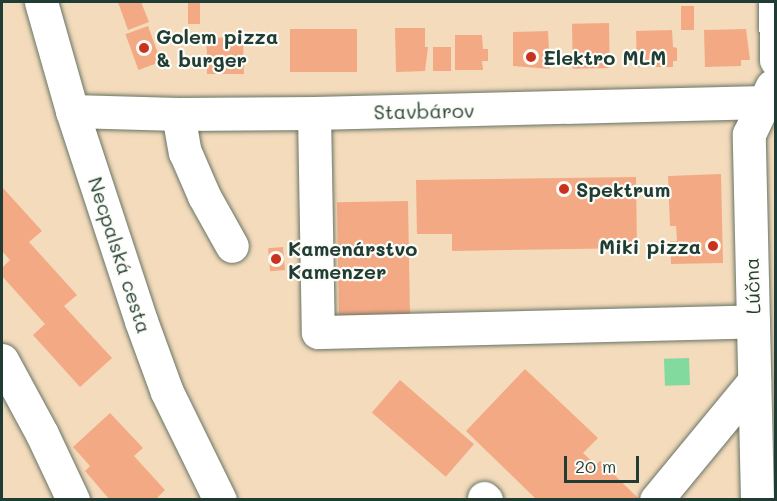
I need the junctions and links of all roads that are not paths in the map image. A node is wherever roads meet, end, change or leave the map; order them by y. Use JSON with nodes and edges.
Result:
{"nodes":[{"id":1,"x":41,"y":2,"type":"edge"},
{"id":2,"x":774,"y":2,"type":"edge"},
{"id":3,"x":776,"y":60,"type":"edge"},
{"id":4,"x":772,"y":94,"type":"edge"},
{"id":5,"x":72,"y":111,"type":"junction"},
{"id":6,"x":314,"y":113,"type":"junction"},
{"id":7,"x":178,"y":114,"type":"junction"},
{"id":8,"x":232,"y":246,"type":"dead end"},
{"id":9,"x":753,"y":321,"type":"junction"},
{"id":10,"x":2,"y":360,"type":"edge"},
{"id":11,"x":754,"y":381,"type":"junction"},
{"id":12,"x":73,"y":500,"type":"edge"},
{"id":13,"x":220,"y":500,"type":"edge"},
{"id":14,"x":656,"y":500,"type":"edge"},
{"id":15,"x":757,"y":500,"type":"edge"}],
"edges":[{"from":1,"to":5,"type":"street","name":"Necpalská cesta"},
{"from":2,"to":3,"type":"street"},
{"from":4,"to":6,"type":"street","name":"Stavbárov"},
{"from":4,"to":9,"type":"street","name":"Lúčna"},
{"from":5,"to":7,"type":"street","name":"Stavbárov"},
{"from":5,"to":13,"type":"street","name":"Necpalská cesta"},
{"from":6,"to":7,"type":"street","name":"Stavbárov"},
{"from":6,"to":9,"type":"street"},
{"from":7,"to":8,"type":"street"},
{"from":9,"to":11,"type":"street","name":"Lúčna"},
{"from":10,"to":12,"type":"street"},
{"from":11,"to":14,"type":"street"},
{"from":11,"to":15,"type":"street","name":"Lúčna"}]}
